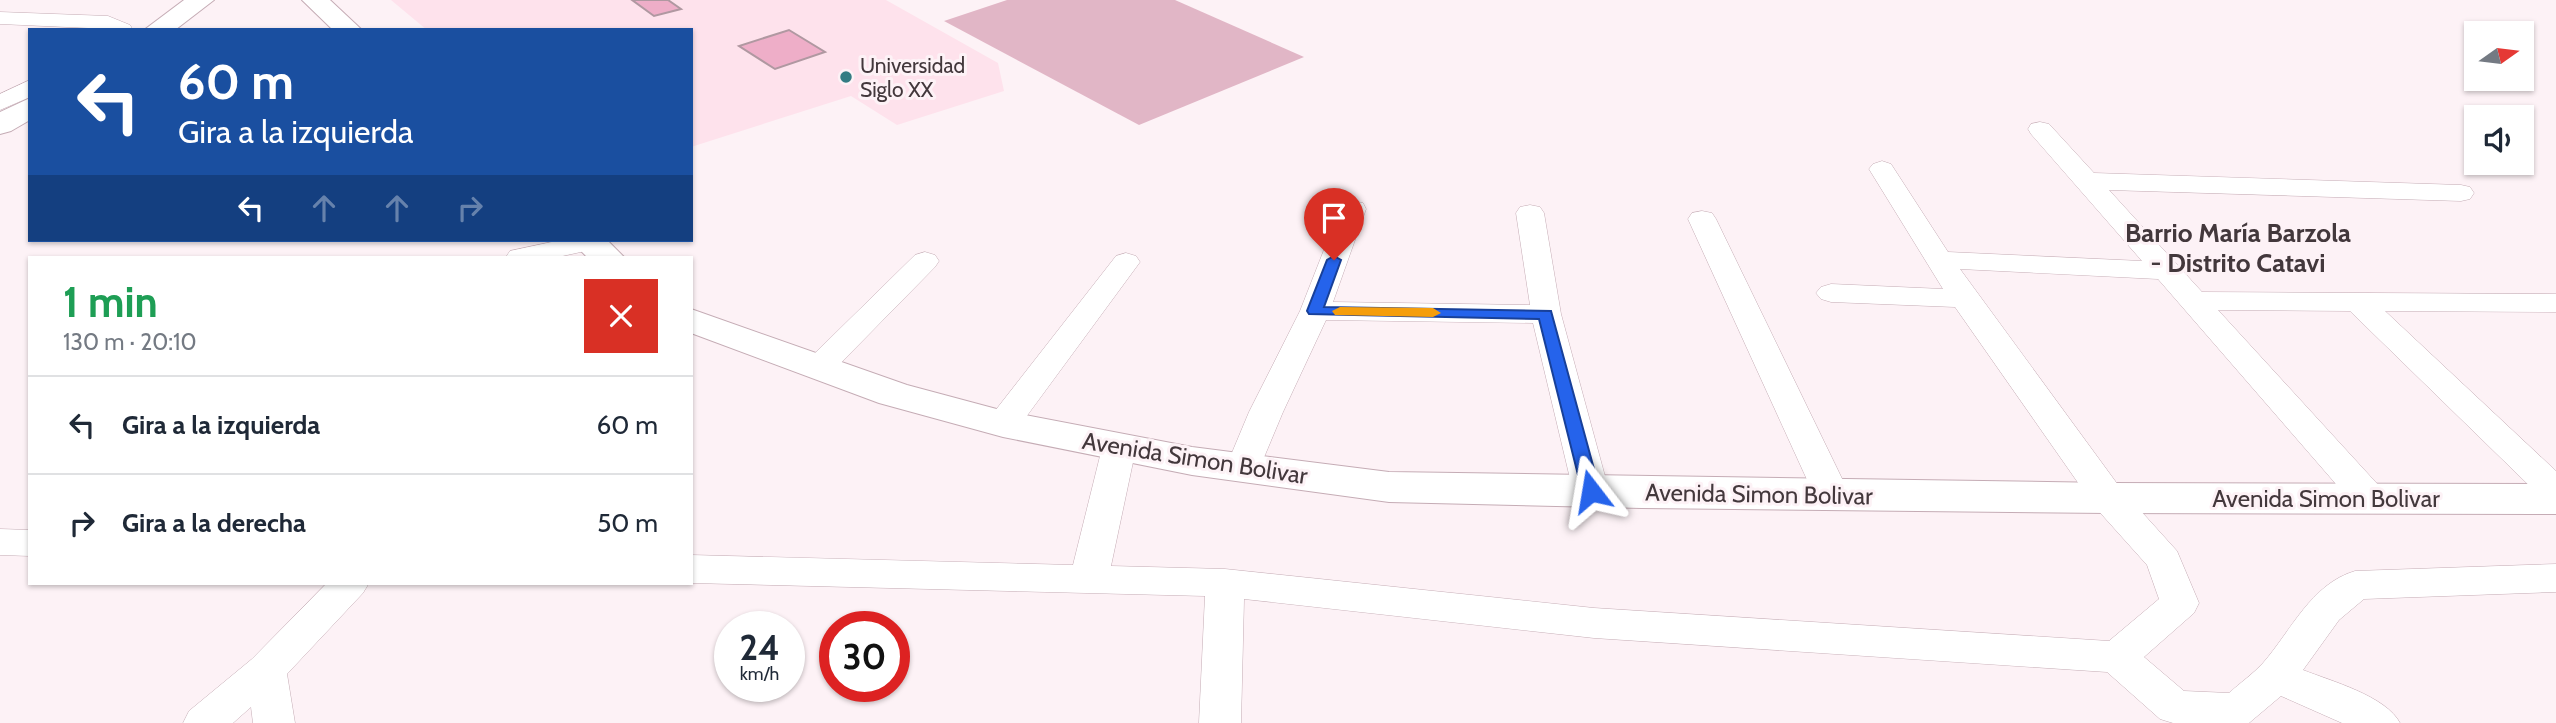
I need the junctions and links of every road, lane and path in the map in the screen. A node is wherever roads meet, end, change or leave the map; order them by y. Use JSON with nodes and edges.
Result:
{"nodes":[{"id":1,"x":201,"y":0,"type":"edge"},
{"id":2,"x":316,"y":0,"type":"edge"},
{"id":3,"x":0,"y":18,"type":"edge"},
{"id":4,"x":118,"y":28,"type":"edge"},
{"id":5,"x":160,"y":28,"type":"edge"},
{"id":6,"x":347,"y":28,"type":"edge"},
{"id":7,"x":28,"y":88,"type":"edge"},
{"id":8,"x":0,"y":103,"type":"edge"},
{"id":9,"x":28,"y":108,"type":"edge"},
{"id":10,"x":0,"y":125,"type":"edge"},
{"id":11,"x":2040,"y":130,"type":"dead end"},
{"id":12,"x":1882,"y":169,"type":"dead end"},
{"id":13,"x":2086,"y":181,"type":"junction"},
{"id":14,"x":2462,"y":193,"type":"dead end"},
{"id":15,"x":1353,"y":209,"type":"dead end"},
{"id":16,"x":1530,"y":213,"type":"dead end"},
{"id":17,"x":1702,"y":219,"type":"dead end"},
{"id":18,"x":594,"y":246,"type":"edge"},
{"id":19,"x":527,"y":256,"type":"edge"},
{"id":20,"x":1942,"y":260,"type":"junction"},
{"id":21,"x":925,"y":261,"type":"dead end"},
{"id":22,"x":1125,"y":262,"type":"dead end"},
{"id":23,"x":2166,"y":271,"type":"junction"},
{"id":24,"x":1831,"y":293,"type":"dead end"},
{"id":25,"x":1964,"y":299,"type":"junction"},
{"id":26,"x":2193,"y":301,"type":"junction"},
{"id":27,"x":2359,"y":303,"type":"junction"},
{"id":28,"x":2556,"y":303,"type":"edge"},
{"id":29,"x":1315,"y":311,"type":"junction"},
{"id":30,"x":1546,"y":314,"type":"junction"},
{"id":31,"x":693,"y":321,"type":"edge"},
{"id":32,"x":818,"y":368,"type":"junction"},
{"id":33,"x":1003,"y":424,"type":"junction"},
{"id":34,"x":1119,"y":449,"type":"junction"},
{"id":35,"x":1243,"y":467,"type":"junction"},
{"id":36,"x":1591,"y":491,"type":"junction"},
{"id":37,"x":2556,"y":491,"type":"edge"},
{"id":38,"x":1832,"y":495,"type":"junction"},
{"id":39,"x":2368,"y":497,"type":"junction"},
{"id":40,"x":2108,"y":498,"type":"junction"},
{"id":41,"x":2556,"y":499,"type":"edge"},
{"id":42,"x":0,"y":542,"type":"edge"},
{"id":43,"x":28,"y":543,"type":"edge"},
{"id":44,"x":693,"y":569,"type":"edge"},
{"id":45,"x":1089,"y":578,"type":"junction"},
{"id":46,"x":2556,"y":578,"type":"edge"},
{"id":47,"x":1225,"y":583,"type":"junction"},
{"id":48,"x":347,"y":585,"type":"edge"},
{"id":49,"x":2117,"y":657,"type":"junction"},
{"id":50,"x":266,"y":670,"type":"junction"},
{"id":51,"x":2276,"y":676,"type":"junction"},
{"id":52,"x":204,"y":723,"type":"edge"},
{"id":53,"x":274,"y":723,"type":"edge"},
{"id":54,"x":1220,"y":723,"type":"edge"},
{"id":55,"x":2379,"y":723,"type":"edge"}],
"edges":[{"from":1,"to":5,"type":"main road"},
{"from":2,"to":6,"type":"main road"},
{"from":3,"to":4,"type":"street"},
{"from":7,"to":8,"type":"street"},
{"from":9,"to":10,"type":"main road"},
{"from":11,"to":13,"type":"street"},
{"from":12,"to":20,"type":"street"},
{"from":13,"to":14,"type":"street"},
{"from":13,"to":23,"type":"street"},
{"from":15,"to":29,"type":"street"},
{"from":16,"to":30,"type":"street"},
{"from":17,"to":38,"type":"street"},
{"from":18,"to":19,"type":"street"},
{"from":20,"to":23,"type":"street"},
{"from":20,"to":25,"type":"street"},
{"from":21,"to":32,"type":"street"},
{"from":22,"to":33,"type":"street"},
{"from":23,"to":26,"type":"street"},
{"from":24,"to":25,"type":"street"},
{"from":25,"to":40,"type":"street"},
{"from":26,"to":27,"type":"street"},
{"from":26,"to":39,"type":"street"},
{"from":27,"to":28,"type":"street"},
{"from":27,"to":37,"type":"street"},
{"from":29,"to":30,"type":"street"},
{"from":29,"to":35,"type":"street"},
{"from":30,"to":36,"type":"street"},
{"from":31,"to":32,"type":"main road","name":"Avenida Simon Bolivar"},
{"from":32,"to":33,"type":"main road","name":"Avenida Simon Bolivar"},
{"from":33,"to":34,"type":"main road","name":"Avenida Simon Bolivar"},
{"from":34,"to":35,"type":"main road","name":"Avenida Simon Bolivar"},
{"from":34,"to":45,"type":"street"},
{"from":35,"to":36,"type":"main road","name":"Avenida Simon Bolivar"},
{"from":36,"to":38,"type":"main road","name":"Avenida Simon Bolivar"},
{"from":38,"to":40,"type":"main road","name":"Avenida Simon Bolivar"},
{"from":39,"to":40,"type":"main road","name":"Avenida Simon Bolivar"},
{"from":39,"to":41,"type":"main road","name":"Avenida Simon Bolivar"},
{"from":40,"to":49,"type":"street"},
{"from":42,"to":43,"type":"street"},
{"from":44,"to":45,"type":"street"},
{"from":45,"to":47,"type":"street"},
{"from":46,"to":51,"type":"street"},
{"from":47,"to":49,"type":"street"},
{"from":47,"to":54,"type":"street"},
{"from":48,"to":50,"type":"street"},
{"from":49,"to":51,"type":"street"},
{"from":50,"to":52,"type":"street"},
{"from":50,"to":53,"type":"street"},
{"from":51,"to":55,"type":"street"}]}
